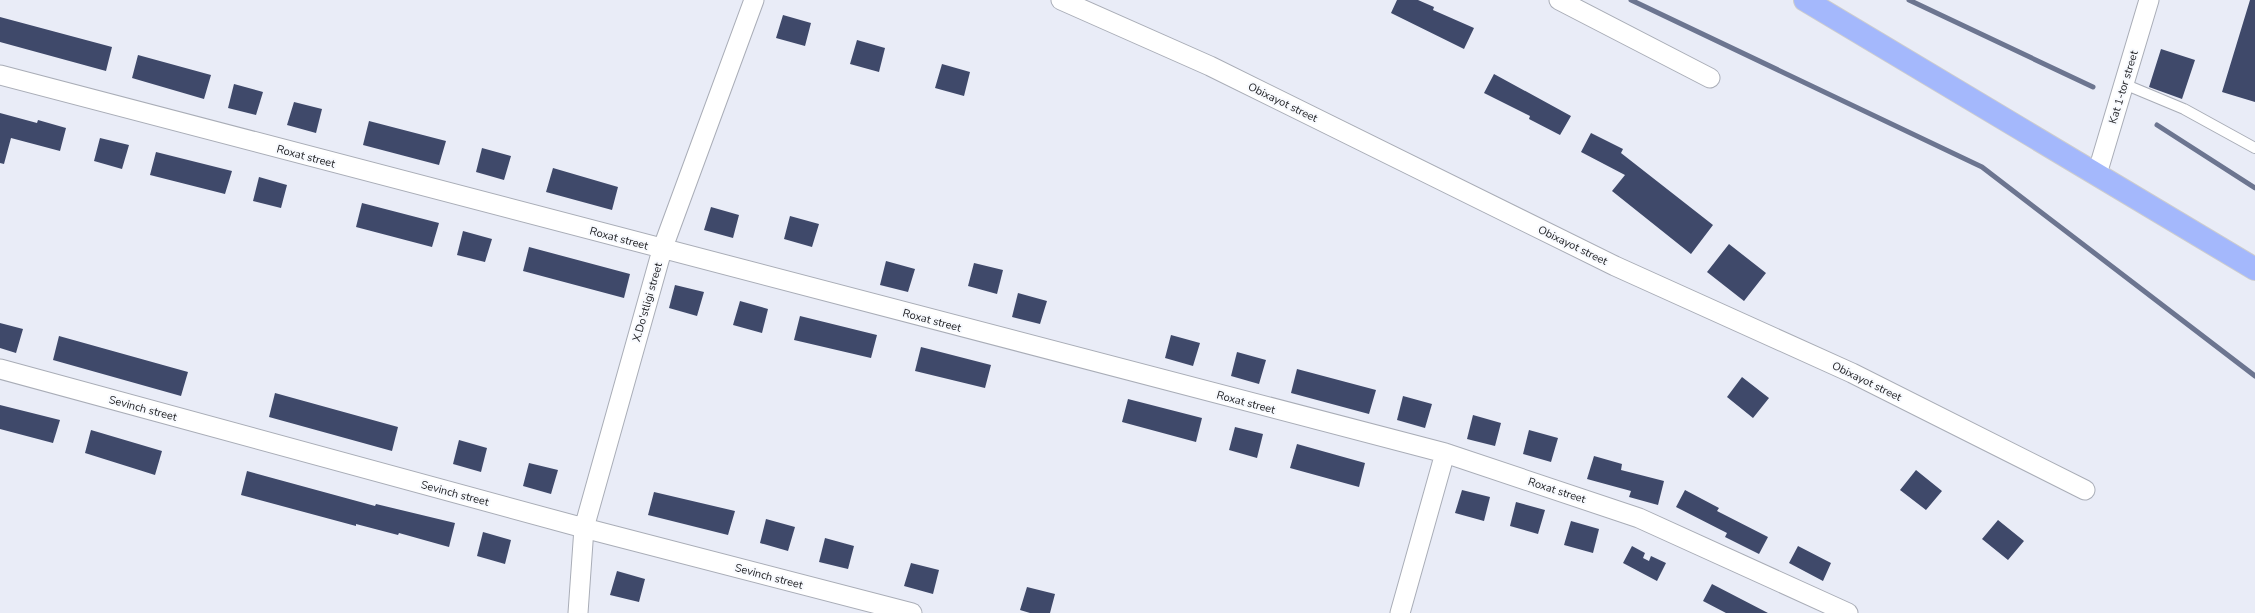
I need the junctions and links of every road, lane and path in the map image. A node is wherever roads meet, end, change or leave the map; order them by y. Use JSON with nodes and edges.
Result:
{"nodes":[{"id":1,"x":754,"y":0,"type":"edge"},
{"id":2,"x":1062,"y":0,"type":"edge"},
{"id":3,"x":1559,"y":0,"type":"edge"},
{"id":4,"x":1805,"y":0,"type":"edge"},
{"id":5,"x":2149,"y":0,"type":"edge"},
{"id":6,"x":0,"y":75,"type":"edge"},
{"id":7,"x":1710,"y":78,"type":"dead end"},
{"id":8,"x":2124,"y":84,"type":"junction"},
{"id":9,"x":2255,"y":148,"type":"edge"},
{"id":10,"x":2097,"y":174,"type":"junction"},
{"id":11,"x":662,"y":250,"type":"junction"},
{"id":12,"x":2255,"y":269,"type":"edge"},
{"id":13,"x":0,"y":369,"type":"edge"},
{"id":14,"x":1445,"y":454,"type":"junction"},
{"id":15,"x":2085,"y":490,"type":"dead end"},
{"id":16,"x":584,"y":528,"type":"junction"},
{"id":17,"x":578,"y":613,"type":"edge"},
{"id":18,"x":912,"y":613,"type":"edge"},
{"id":19,"x":1400,"y":613,"type":"edge"},
{"id":20,"x":1848,"y":613,"type":"edge"}],
"edges":[{"from":1,"to":11,"type":"street","name":"X.Do'stligi street"},
{"from":2,"to":15,"type":"street","name":"Obixayot street"},
{"from":3,"to":7,"type":"street"},
{"from":4,"to":10,"type":"highway"},
{"from":5,"to":8,"type":"street","name":"Kat 1-tor street"},
{"from":6,"to":11,"type":"street","name":"Roxat street"},
{"from":8,"to":9,"type":"lane"},
{"from":8,"to":10,"type":"street","name":"Kat 1-tor street"},
{"from":10,"to":12,"type":"highway"},
{"from":11,"to":14,"type":"street","name":"Roxat street"},
{"from":11,"to":16,"type":"street","name":"X.Do'stligi street"},
{"from":13,"to":16,"type":"street","name":"Sevinch street"},
{"from":14,"to":19,"type":"street"},
{"from":14,"to":20,"type":"street","name":"Roxat street"},
{"from":16,"to":17,"type":"street","name":"X.Do'stligi street"},
{"from":16,"to":18,"type":"street","name":"Sevinch street"}]}
